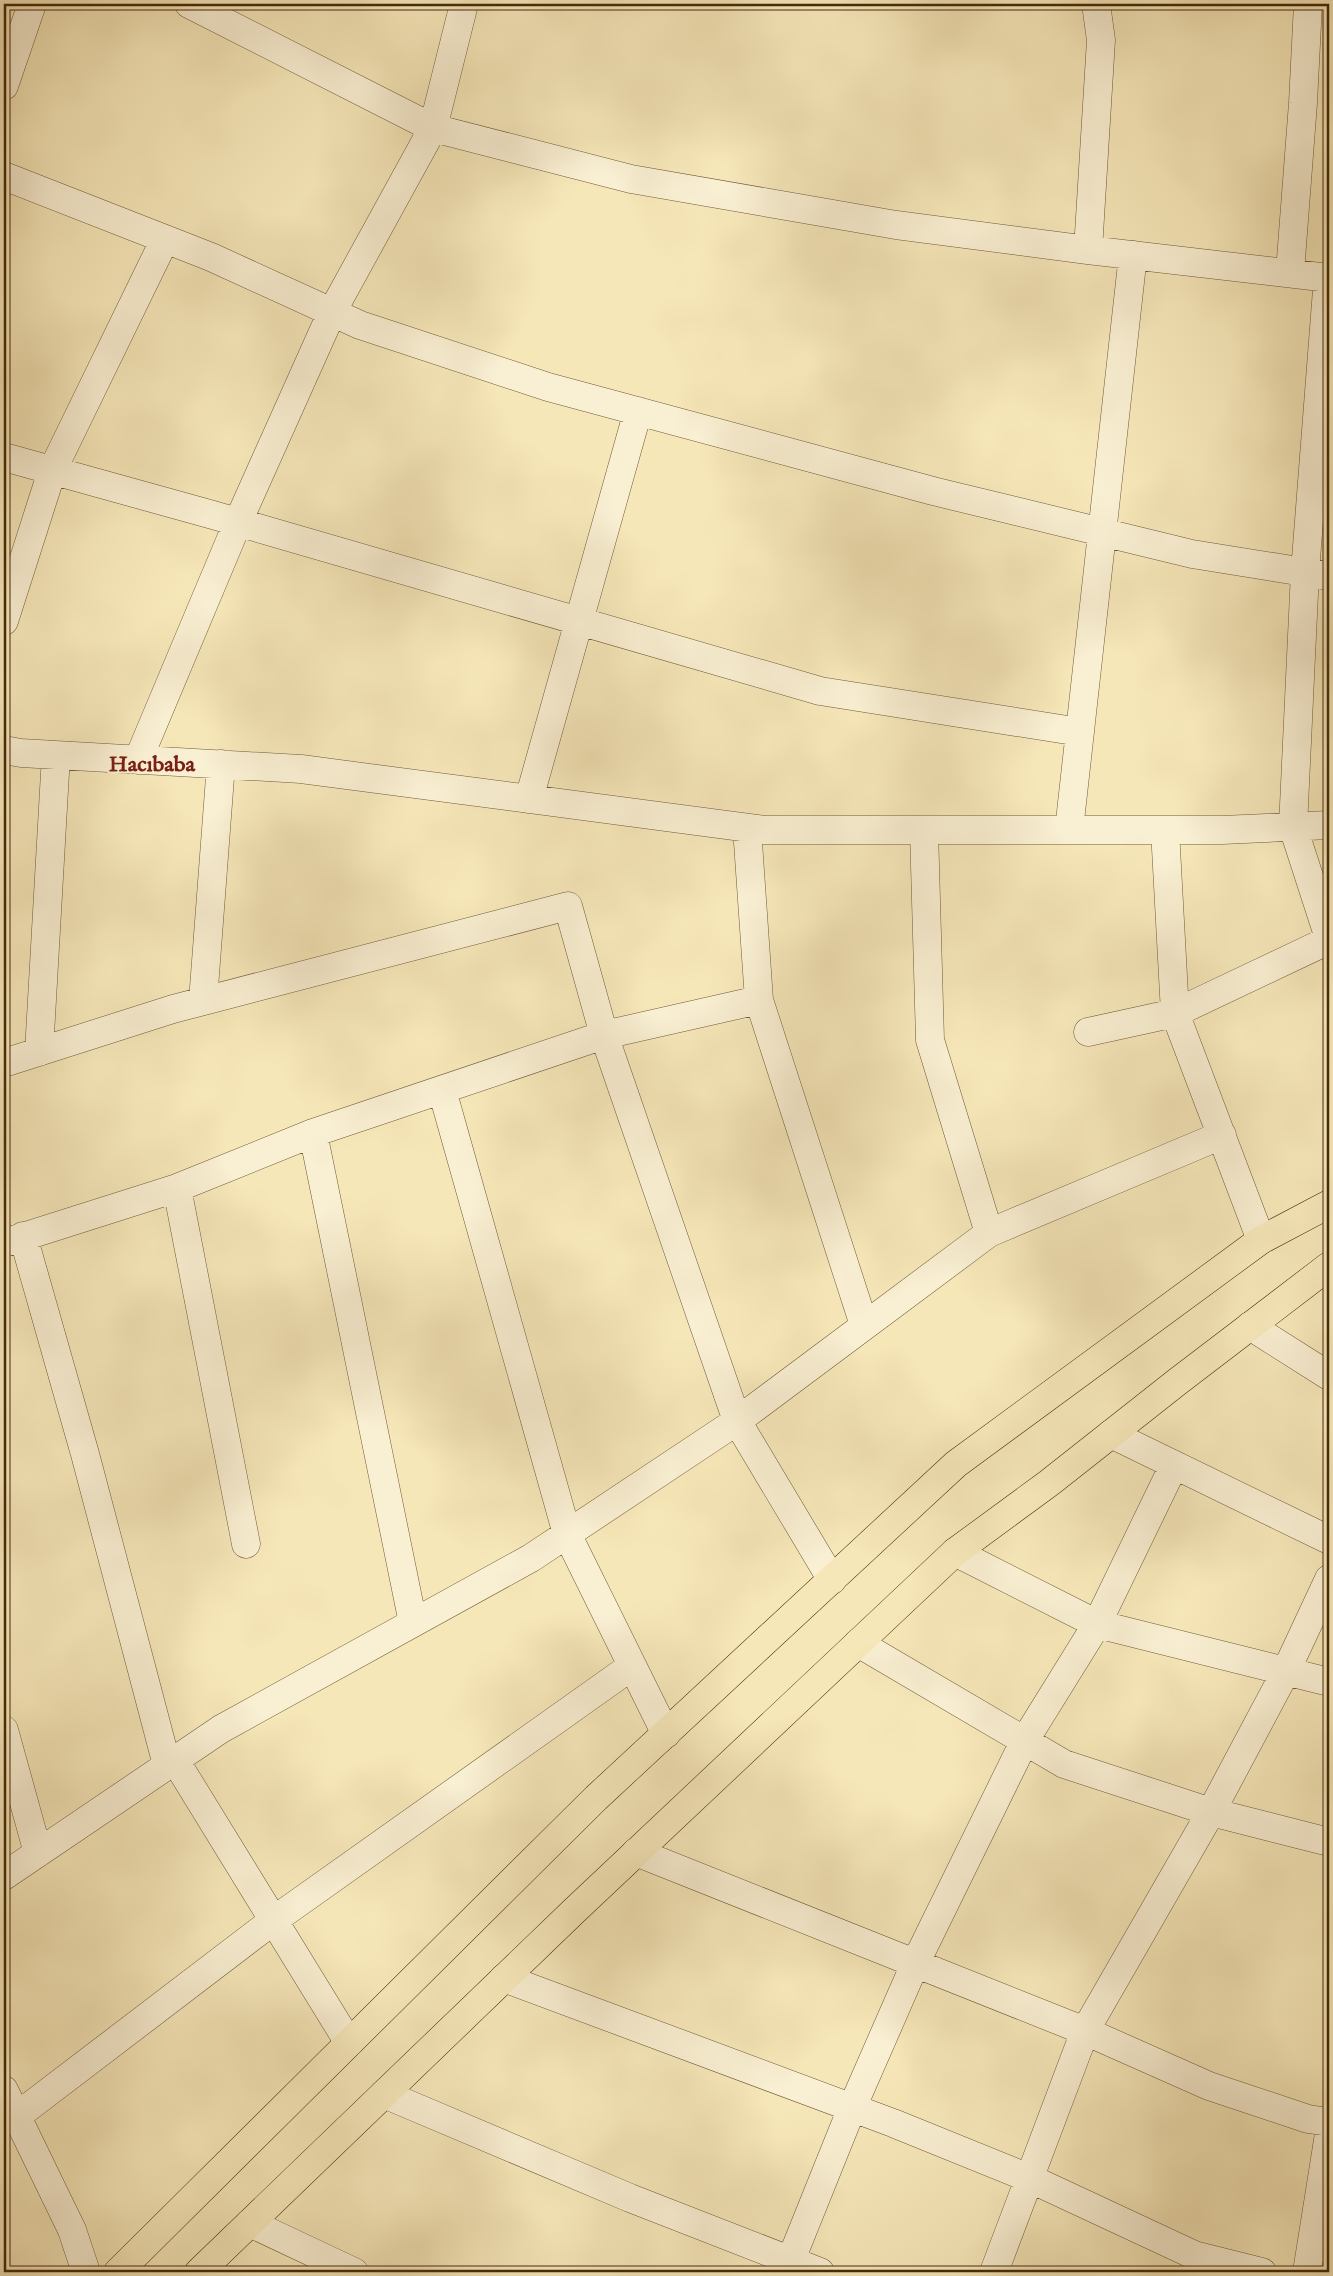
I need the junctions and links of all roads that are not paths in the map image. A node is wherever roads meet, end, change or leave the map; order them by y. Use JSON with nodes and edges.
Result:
{"nodes":[{"id":1,"x":32,"y":4,"type":"edge"},
{"id":2,"x":189,"y":4,"type":"edge"},
{"id":3,"x":464,"y":4,"type":"edge"},
{"id":4,"x":1096,"y":4,"type":"edge"},
{"id":5,"x":1308,"y":4,"type":"edge"},
{"id":6,"x":4,"y":86,"type":"edge"},
{"id":7,"x":433,"y":128,"type":"junction"},
{"id":8,"x":4,"y":176,"type":"edge"},
{"id":9,"x":165,"y":238,"type":"junction"},
{"id":10,"x":1088,"y":250,"type":"junction"},
{"id":11,"x":1133,"y":255,"type":"junction"},
{"id":12,"x":1290,"y":272,"type":"junction"},
{"id":13,"x":1329,"y":277,"type":"edge"},
{"id":14,"x":332,"y":312,"type":"junction"},
{"id":15,"x":638,"y":411,"type":"junction"},
{"id":16,"x":4,"y":458,"type":"edge"},
{"id":17,"x":52,"y":471,"type":"junction"},
{"id":18,"x":238,"y":522,"type":"junction"},
{"id":19,"x":1103,"y":532,"type":"junction"},
{"id":20,"x":1317,"y":574,"type":"edge"},
{"id":21,"x":4,"y":621,"type":"edge"},
{"id":22,"x":578,"y":622,"type":"junction"},
{"id":23,"x":1080,"y":732,"type":"junction"},
{"id":24,"x":4,"y":750,"type":"edge"},
{"id":25,"x":56,"y":755,"type":"junction"},
{"id":26,"x":138,"y":760,"type":"junction"},
{"id":27,"x":221,"y":764,"type":"junction"},
{"id":28,"x":530,"y":799,"type":"junction"},
{"id":29,"x":1329,"y":825,"type":"edge"},
{"id":30,"x":1293,"y":827,"type":"junction"},
{"id":31,"x":747,"y":828,"type":"junction"},
{"id":32,"x":924,"y":830,"type":"junction"},
{"id":33,"x":1069,"y":830,"type":"junction"},
{"id":34,"x":1165,"y":830,"type":"junction"},
{"id":35,"x":1329,"y":939,"type":"edge"},
{"id":36,"x":759,"y":1000,"type":"junction"},
{"id":37,"x":203,"y":1002,"type":"junction"},
{"id":38,"x":1176,"y":1013,"type":"junction"},
{"id":39,"x":1088,"y":1032,"type":"dead end"},
{"id":40,"x":604,"y":1035,"type":"junction"},
{"id":41,"x":39,"y":1052,"type":"junction"},
{"id":42,"x":4,"y":1063,"type":"edge"},
{"id":43,"x":442,"y":1090,"type":"junction"},
{"id":44,"x":313,"y":1133,"type":"junction"},
{"id":45,"x":1222,"y":1135,"type":"junction"},
{"id":46,"x":177,"y":1188,"type":"junction"},
{"id":47,"x":1329,"y":1204,"type":"edge"},
{"id":48,"x":989,"y":1233,"type":"junction"},
{"id":49,"x":14,"y":1239,"type":"edge"},
{"id":50,"x":1261,"y":1240,"type":"junction"},
{"id":51,"x":1329,"y":1266,"type":"edge"},
{"id":52,"x":864,"y":1326,"type":"junction"},
{"id":53,"x":1250,"y":1326,"type":"junction"},
{"id":54,"x":1329,"y":1376,"type":"edge"},
{"id":55,"x":737,"y":1421,"type":"junction"},
{"id":56,"x":1111,"y":1434,"type":"junction"},
{"id":57,"x":1174,"y":1465,"type":"junction"},
{"id":58,"x":567,"y":1534,"type":"junction"},
{"id":59,"x":1329,"y":1540,"type":"edge"},
{"id":60,"x":246,"y":1544,"type":"dead end"},
{"id":61,"x":955,"y":1552,"type":"junction"},
{"id":62,"x":832,"y":1580,"type":"junction"},
{"id":63,"x":1329,"y":1580,"type":"edge"},
{"id":64,"x":413,"y":1623,"type":"junction"},
{"id":65,"x":1097,"y":1624,"type":"junction"},
{"id":66,"x":858,"y":1643,"type":"junction"},
{"id":67,"x":632,"y":1666,"type":"junction"},
{"id":68,"x":1286,"y":1671,"type":"junction"},
{"id":69,"x":1329,"y":1682,"type":"edge"},
{"id":70,"x":4,"y":1730,"type":"edge"},
{"id":71,"x":666,"y":1734,"type":"junction"},
{"id":72,"x":1025,"y":1740,"type":"junction"},
{"id":73,"x":171,"y":1762,"type":"junction"},
{"id":74,"x":1211,"y":1812,"type":"junction"},
{"id":75,"x":1329,"y":1842,"type":"edge"},
{"id":76,"x":636,"y":1852,"type":"junction"},
{"id":77,"x":38,"y":1853,"type":"junction"},
{"id":78,"x":4,"y":1876,"type":"edge"},
{"id":79,"x":274,"y":1920,"type":"junction"},
{"id":80,"x":915,"y":1964,"type":"junction"},
{"id":81,"x":504,"y":1978,"type":"junction"},
{"id":82,"x":1086,"y":2032,"type":"junction"},
{"id":83,"x":349,"y":2043,"type":"junction"},
{"id":84,"x":4,"y":2090,"type":"edge"},
{"id":85,"x":384,"y":2094,"type":"junction"},
{"id":86,"x":852,"y":2108,"type":"junction"},
{"id":87,"x":17,"y":2116,"type":"junction"},
{"id":88,"x":1329,"y":2122,"type":"edge"},
{"id":89,"x":1329,"y":2134,"type":"edge"},
{"id":90,"x":1031,"y":2179,"type":"junction"},
{"id":91,"x":250,"y":2223,"type":"junction"},
{"id":92,"x":788,"y":2267,"type":"edge"},
{"id":93,"x":86,"y":2272,"type":"edge"},
{"id":94,"x":118,"y":2272,"type":"edge"},
{"id":95,"x":199,"y":2272,"type":"edge"},
{"id":96,"x":354,"y":2272,"type":"edge"},
{"id":97,"x":820,"y":2272,"type":"edge"},
{"id":98,"x":994,"y":2272,"type":"edge"},
{"id":99,"x":1262,"y":2272,"type":"edge"},
{"id":100,"x":1307,"y":2272,"type":"edge"}],
"edges":[{"from":1,"to":6,"type":"street"},
{"from":2,"to":7,"type":"street"},
{"from":3,"to":7,"type":"street"},
{"from":4,"to":10,"type":"street"},
{"from":5,"to":12,"type":"street"},
{"from":7,"to":10,"type":"street"},
{"from":7,"to":14,"type":"street"},
{"from":8,"to":9,"type":"street"},
{"from":9,"to":14,"type":"street"},
{"from":9,"to":17,"type":"street"},
{"from":10,"to":11,"type":"street"},
{"from":11,"to":12,"type":"street"},
{"from":11,"to":19,"type":"street"},
{"from":12,"to":13,"type":"street"},
{"from":13,"to":20,"type":"street"},
{"from":14,"to":15,"type":"street"},
{"from":14,"to":18,"type":"street"},
{"from":15,"to":19,"type":"street"},
{"from":15,"to":22,"type":"street"},
{"from":16,"to":17,"type":"street"},
{"from":17,"to":18,"type":"street"},
{"from":17,"to":21,"type":"street"},
{"from":18,"to":22,"type":"street"},
{"from":18,"to":26,"type":"street"},
{"from":19,"to":20,"type":"street"},
{"from":19,"to":23,"type":"street"},
{"from":20,"to":30,"type":"street"},
{"from":22,"to":23,"type":"street"},
{"from":22,"to":28,"type":"street"},
{"from":23,"to":33,"type":"street"},
{"from":24,"to":25,"type":"street"},
{"from":25,"to":26,"type":"street"},
{"from":25,"to":41,"type":"street"},
{"from":26,"to":27,"type":"street"},
{"from":27,"to":28,"type":"street"},
{"from":27,"to":37,"type":"street"},
{"from":28,"to":31,"type":"street"},
{"from":29,"to":30,"type":"street"},
{"from":30,"to":34,"type":"street"},
{"from":30,"to":35,"type":"street"},
{"from":31,"to":32,"type":"street"},
{"from":31,"to":36,"type":"street"},
{"from":32,"to":33,"type":"street"},
{"from":32,"to":48,"type":"street"},
{"from":33,"to":34,"type":"street"},
{"from":34,"to":38,"type":"street"},
{"from":35,"to":38,"type":"street"},
{"from":36,"to":40,"type":"street"},
{"from":36,"to":52,"type":"street"},
{"from":37,"to":40,"type":"street"},
{"from":37,"to":41,"type":"street"},
{"from":38,"to":39,"type":"street"},
{"from":38,"to":45,"type":"street"},
{"from":40,"to":43,"type":"street"},
{"from":40,"to":55,"type":"street"},
{"from":41,"to":42,"type":"street"},
{"from":43,"to":44,"type":"street"},
{"from":43,"to":58,"type":"street"},
{"from":44,"to":46,"type":"street"},
{"from":44,"to":64,"type":"street"},
{"from":45,"to":48,"type":"street"},
{"from":45,"to":50,"type":"street"},
{"from":46,"to":49,"type":"street"},
{"from":46,"to":60,"type":"street"},
{"from":47,"to":50,"type":"main road"},
{"from":48,"to":52,"type":"street"},
{"from":49,"to":73,"type":"street"},
{"from":50,"to":62,"type":"main road"},
{"from":51,"to":53,"type":"main road"},
{"from":52,"to":55,"type":"street"},
{"from":53,"to":54,"type":"street"},
{"from":53,"to":56,"type":"main road"},
{"from":55,"to":58,"type":"street"},
{"from":55,"to":62,"type":"street"},
{"from":56,"to":57,"type":"street"},
{"from":56,"to":61,"type":"main road"},
{"from":57,"to":59,"type":"street"},
{"from":57,"to":65,"type":"street"},
{"from":58,"to":64,"type":"street"},
{"from":58,"to":67,"type":"street"},
{"from":61,"to":65,"type":"street"},
{"from":61,"to":66,"type":"main road"},
{"from":62,"to":71,"type":"main road"},
{"from":63,"to":68,"type":"street"},
{"from":64,"to":73,"type":"street"},
{"from":65,"to":68,"type":"street"},
{"from":65,"to":72,"type":"street"},
{"from":66,"to":72,"type":"street"},
{"from":66,"to":76,"type":"main road"},
{"from":67,"to":71,"type":"street"},
{"from":67,"to":79,"type":"street"},
{"from":68,"to":69,"type":"street"},
{"from":68,"to":74,"type":"street"},
{"from":70,"to":77,"type":"street"},
{"from":71,"to":83,"type":"main road"},
{"from":72,"to":74,"type":"street"},
{"from":72,"to":80,"type":"street"},
{"from":73,"to":77,"type":"street"},
{"from":73,"to":79,"type":"street"},
{"from":74,"to":75,"type":"street"},
{"from":74,"to":82,"type":"street"},
{"from":76,"to":80,"type":"street"},
{"from":76,"to":81,"type":"main road"},
{"from":77,"to":78,"type":"street"},
{"from":79,"to":83,"type":"street"},
{"from":79,"to":87,"type":"street"},
{"from":80,"to":82,"type":"street"},
{"from":80,"to":86,"type":"street"},
{"from":81,"to":85,"type":"main road"},
{"from":81,"to":86,"type":"street"},
{"from":82,"to":88,"type":"street"},
{"from":82,"to":90,"type":"street"},
{"from":83,"to":94,"type":"main road"},
{"from":84,"to":87,"type":"street"},
{"from":85,"to":91,"type":"main road"},
{"from":85,"to":92,"type":"street"},
{"from":86,"to":90,"type":"street"},
{"from":86,"to":92,"type":"street"},
{"from":87,"to":93,"type":"street"},
{"from":89,"to":100,"type":"street"},
{"from":90,"to":98,"type":"street"},
{"from":90,"to":99,"type":"street"},
{"from":91,"to":95,"type":"main road"},
{"from":91,"to":96,"type":"street"},
{"from":92,"to":97,"type":"street"}]}
